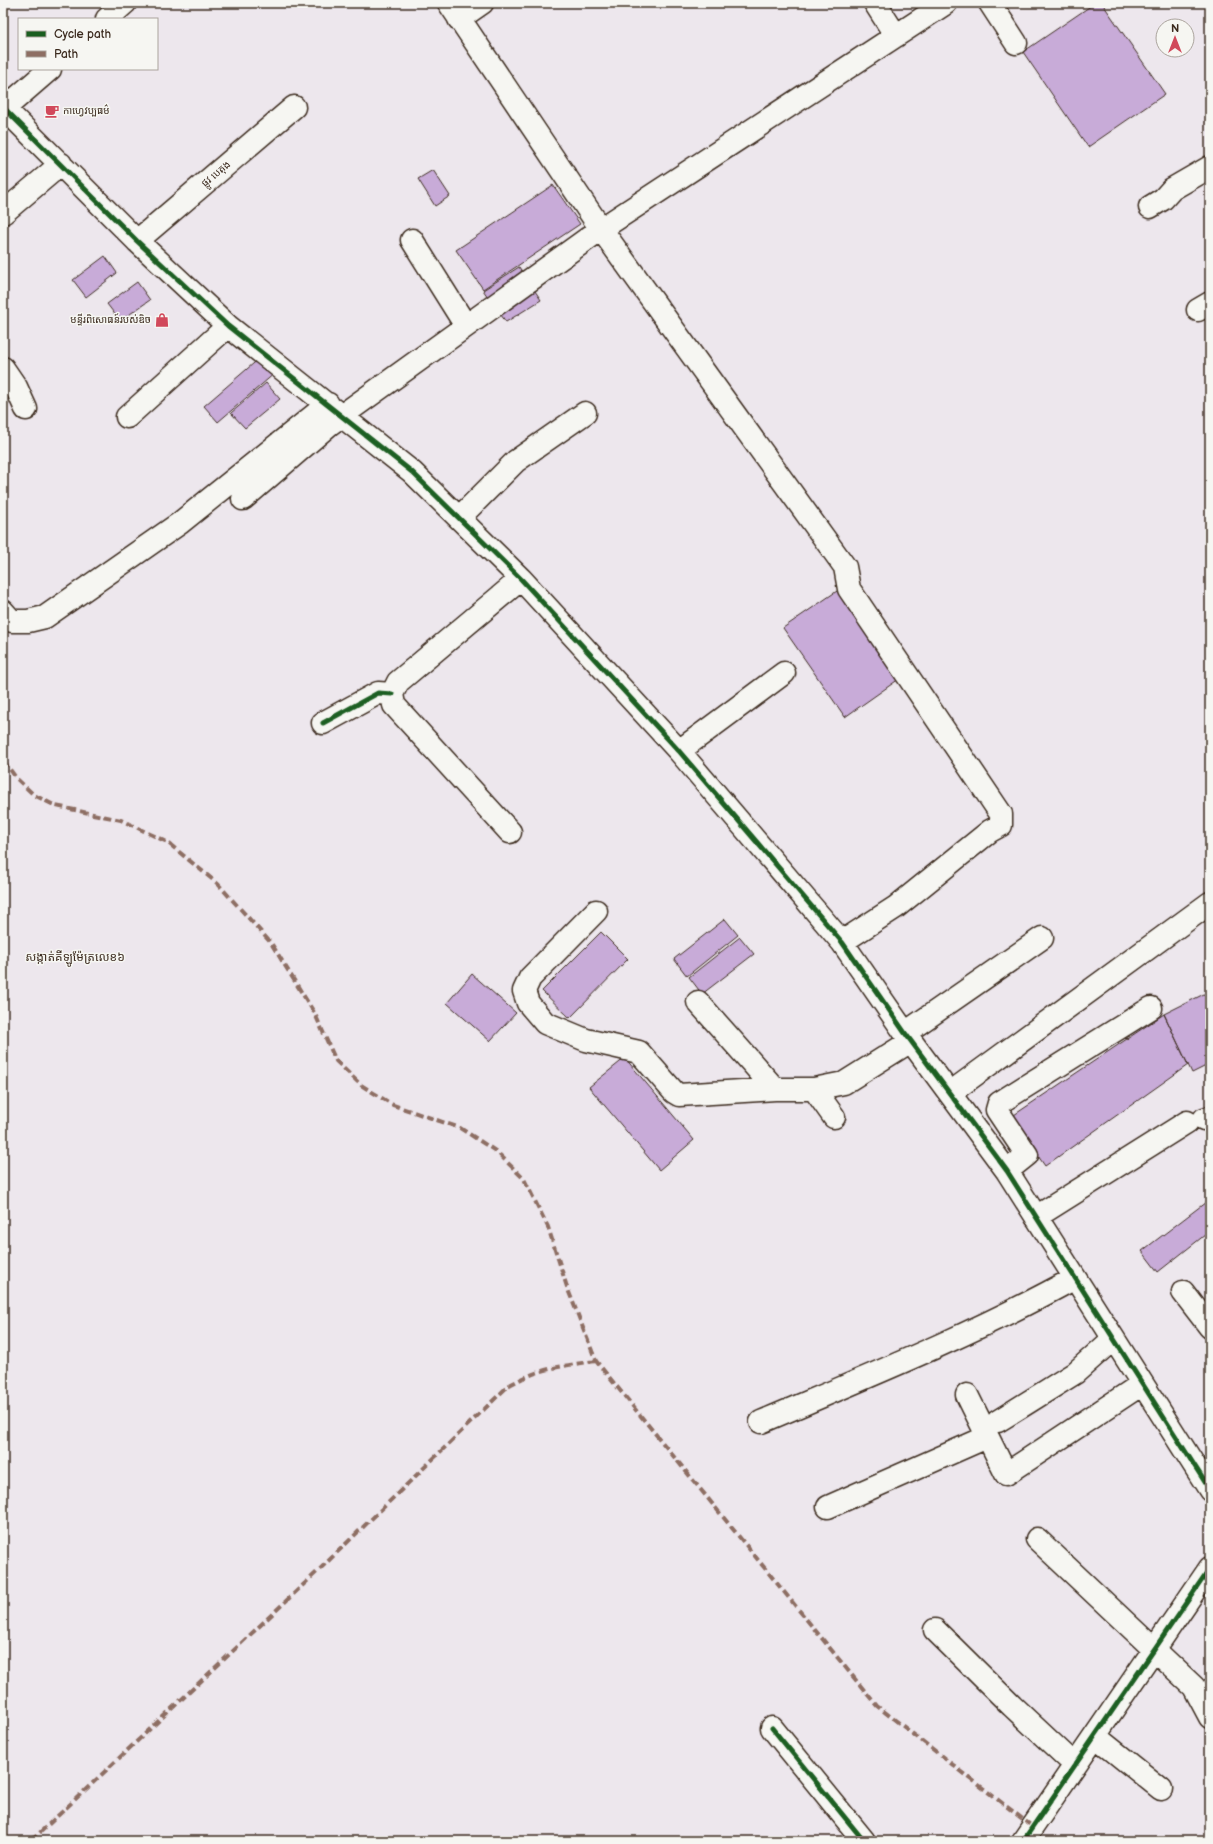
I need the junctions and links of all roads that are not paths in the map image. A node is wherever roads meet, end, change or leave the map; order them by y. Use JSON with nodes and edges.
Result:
{"nodes":[{"id":1,"x":125,"y":3,"type":"edge"},
{"id":2,"x":482,"y":3,"type":"edge"},
{"id":3,"x":875,"y":3,"type":"edge"},
{"id":4,"x":946,"y":3,"type":"edge"},
{"id":5,"x":990,"y":3,"type":"edge"},
{"id":6,"x":454,"y":11,"type":"edge"},
{"id":7,"x":108,"y":18,"type":"edge"},
{"id":8,"x":896,"y":36,"type":"junction"},
{"id":9,"x":1016,"y":43,"type":"dead end"},
{"id":10,"x":49,"y":70,"type":"edge"},
{"id":11,"x":294,"y":106,"type":"dead end"},
{"id":12,"x":4,"y":108,"type":"edge"},
{"id":13,"x":61,"y":164,"type":"junction"},
{"id":14,"x":1210,"y":167,"type":"edge"},
{"id":15,"x":1150,"y":206,"type":"dead end"},
{"id":16,"x":3,"y":213,"type":"edge"},
{"id":17,"x":601,"y":229,"type":"junction"},
{"id":18,"x":412,"y":240,"type":"dead end"},
{"id":19,"x":137,"y":241,"type":"junction"},
{"id":20,"x":228,"y":326,"type":"junction"},
{"id":21,"x":466,"y":326,"type":"junction"},
{"id":22,"x":3,"y":368,"type":"edge"},
{"id":23,"x":26,"y":409,"type":"dead end"},
{"id":24,"x":335,"y":410,"type":"junction"},
{"id":25,"x":585,"y":413,"type":"dead end"},
{"id":26,"x":127,"y":418,"type":"dead end"},
{"id":27,"x":243,"y":499,"type":"dead end"},
{"id":28,"x":459,"y":518,"type":"junction"},
{"id":29,"x":521,"y":579,"type":"junction"},
{"id":30,"x":3,"y":611,"type":"edge"},
{"id":31,"x":784,"y":673,"type":"dead end"},
{"id":32,"x":392,"y":694,"type":"junction"},
{"id":33,"x":323,"y":723,"type":"dead end"},
{"id":34,"x":680,"y":751,"type":"junction"},
{"id":35,"x":510,"y":832,"type":"dead end"},
{"id":36,"x":1210,"y":903,"type":"edge"},
{"id":37,"x":596,"y":911,"type":"dead end"},
{"id":38,"x":1042,"y":938,"type":"dead end"},
{"id":39,"x":842,"y":942,"type":"junction"},
{"id":40,"x":698,"y":1002,"type":"dead end"},
{"id":41,"x":1151,"y":1008,"type":"dead end"},
{"id":42,"x":908,"y":1037,"type":"junction"},
{"id":43,"x":775,"y":1089,"type":"junction"},
{"id":44,"x":814,"y":1089,"type":"junction"},
{"id":45,"x":950,"y":1093,"type":"junction"},
{"id":46,"x":834,"y":1117,"type":"dead end"},
{"id":47,"x":1200,"y":1119,"type":"edge"},
{"id":48,"x":1007,"y":1171,"type":"junction"},
{"id":49,"x":1036,"y":1217,"type":"junction"},
{"id":50,"x":1075,"y":1278,"type":"junction"},
{"id":51,"x":1183,"y":1292,"type":"dead end"},
{"id":52,"x":1210,"y":1327,"type":"edge"},
{"id":53,"x":1113,"y":1339,"type":"junction"},
{"id":54,"x":1142,"y":1384,"type":"junction"},
{"id":55,"x":967,"y":1395,"type":"dead end"},
{"id":56,"x":761,"y":1422,"type":"dead end"},
{"id":57,"x":993,"y":1429,"type":"junction"},
{"id":58,"x":1210,"y":1490,"type":"edge"},
{"id":59,"x":828,"y":1508,"type":"dead end"},
{"id":60,"x":1037,"y":1539,"type":"dead end"},
{"id":61,"x":1210,"y":1568,"type":"edge"},
{"id":62,"x":935,"y":1630,"type":"dead end"},
{"id":63,"x":1154,"y":1648,"type":"junction"},
{"id":64,"x":1210,"y":1717,"type":"edge"},
{"id":65,"x":772,"y":1728,"type":"dead end"},
{"id":66,"x":1095,"y":1736,"type":"junction"},
{"id":67,"x":1075,"y":1765,"type":"junction"},
{"id":68,"x":1161,"y":1789,"type":"dead end"},
{"id":69,"x":864,"y":1841,"type":"edge"},
{"id":70,"x":1023,"y":1841,"type":"edge"}],
"edges":[{"from":1,"to":7,"type":"street"},
{"from":2,"to":6,"type":"street"},
{"from":3,"to":8,"type":"street"},
{"from":4,"to":8,"type":"street"},
{"from":5,"to":9,"type":"street"},
{"from":6,"to":17,"type":"street"},
{"from":8,"to":17,"type":"street"},
{"from":10,"to":12,"type":"street"},
{"from":11,"to":19,"type":"street","name":"ផ្លូវ បេតុង"},
{"from":12,"to":13,"type":"street"},
{"from":13,"to":16,"type":"street"},
{"from":13,"to":19,"type":"street"},
{"from":14,"to":15,"type":"street"},
{"from":17,"to":21,"type":"street"},
{"from":17,"to":39,"type":"street"},
{"from":18,"to":21,"type":"street"},
{"from":19,"to":20,"type":"street"},
{"from":20,"to":24,"type":"street"},
{"from":20,"to":26,"type":"street"},
{"from":21,"to":24,"type":"street"},
{"from":22,"to":23,"type":"street"},
{"from":24,"to":27,"type":"street"},
{"from":24,"to":28,"type":"street"},
{"from":24,"to":30,"type":"street"},
{"from":25,"to":28,"type":"street"},
{"from":28,"to":29,"type":"street"},
{"from":29,"to":32,"type":"street"},
{"from":29,"to":34,"type":"street"},
{"from":31,"to":34,"type":"street"},
{"from":32,"to":33,"type":"street"},
{"from":32,"to":35,"type":"street"},
{"from":34,"to":39,"type":"street"},
{"from":36,"to":45,"type":"street"},
{"from":37,"to":43,"type":"street"},
{"from":38,"to":42,"type":"street"},
{"from":39,"to":42,"type":"street"},
{"from":40,"to":43,"type":"street"},
{"from":41,"to":48,"type":"street"},
{"from":42,"to":44,"type":"street"},
{"from":42,"to":45,"type":"street"},
{"from":43,"to":44,"type":"street"},
{"from":44,"to":46,"type":"street"},
{"from":45,"to":48,"type":"street"},
{"from":47,"to":49,"type":"street"},
{"from":48,"to":49,"type":"street"},
{"from":49,"to":50,"type":"street"},
{"from":50,"to":53,"type":"street"},
{"from":50,"to":56,"type":"street"},
{"from":51,"to":52,"type":"street"},
{"from":53,"to":54,"type":"street"},
{"from":53,"to":57,"type":"street"},
{"from":54,"to":57,"type":"street"},
{"from":54,"to":58,"type":"street"},
{"from":55,"to":57,"type":"street"},
{"from":57,"to":59,"type":"street"},
{"from":60,"to":63,"type":"street"},
{"from":61,"to":63,"type":"street"},
{"from":62,"to":67,"type":"street"},
{"from":63,"to":64,"type":"street"},
{"from":63,"to":66,"type":"street"},
{"from":65,"to":69,"type":"street"},
{"from":66,"to":67,"type":"street"},
{"from":66,"to":68,"type":"street"},
{"from":67,"to":70,"type":"street"}]}
